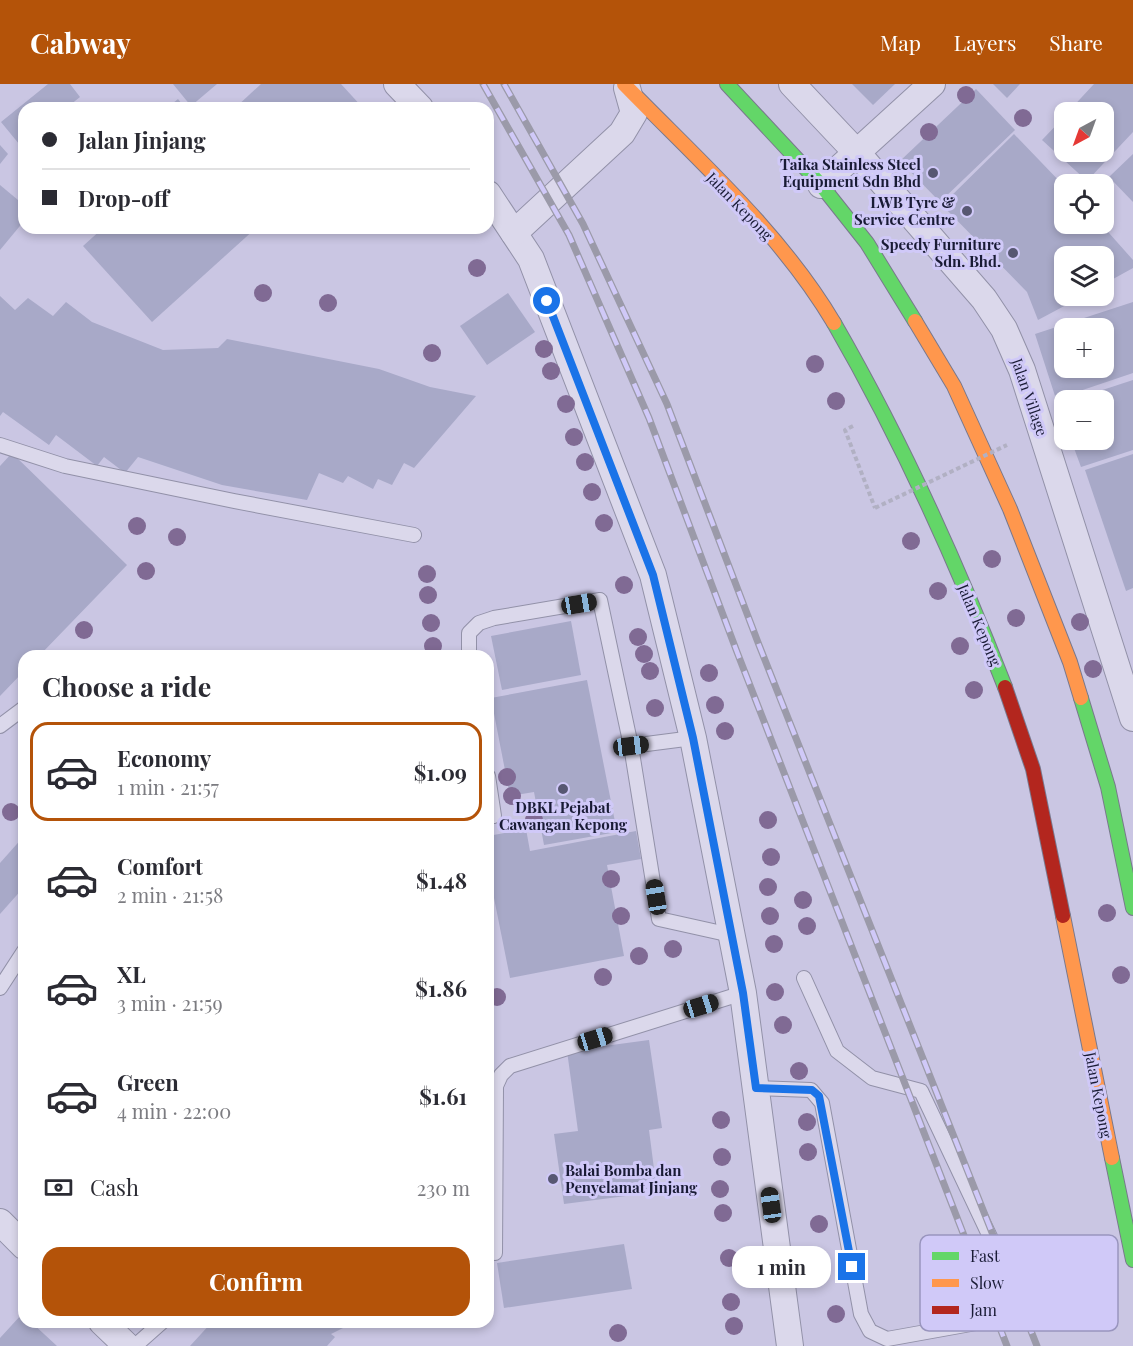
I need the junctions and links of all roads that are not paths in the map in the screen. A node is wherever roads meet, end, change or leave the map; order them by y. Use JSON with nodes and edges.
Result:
{"nodes":[{"id":1,"x":397,"y":84,"type":"edge"},
{"id":2,"x":726,"y":84,"type":"edge"},
{"id":3,"x":792,"y":84,"type":"edge"},
{"id":4,"x":932,"y":84,"type":"edge"},
{"id":5,"x":626,"y":86,"type":"edge"},
{"id":6,"x":414,"y":102,"type":"edge"},
{"id":7,"x":858,"y":154,"type":"junction"},
{"id":8,"x":821,"y":185,"type":"junction"},
{"id":9,"x":494,"y":203,"type":"edge"},
{"id":10,"x":514,"y":233,"type":"junction"},
{"id":11,"x":0,"y":445,"type":"edge"},
{"id":12,"x":414,"y":535,"type":"dead end"},
{"id":13,"x":469,"y":650,"type":"edge"},
{"id":14,"x":18,"y":712,"type":"edge"},
{"id":15,"x":1133,"y":718,"type":"edge"},
{"id":16,"x":0,"y":726,"type":"edge"},
{"id":17,"x":693,"y":738,"type":"junction"},
{"id":18,"x":631,"y":746,"type":"junction"},
{"id":19,"x":1133,"y":908,"type":"edge"},
{"id":20,"x":731,"y":935,"type":"junction"},
{"id":21,"x":18,"y":960,"type":"edge"},
{"id":22,"x":804,"y":978,"type":"dead end"},
{"id":23,"x":0,"y":988,"type":"edge"},
{"id":24,"x":743,"y":993,"type":"junction"},
{"id":25,"x":756,"y":1088,"type":"junction"},
{"id":26,"x":989,"y":1235,"type":"edge"},
{"id":27,"x":495,"y":1253,"type":"dead end"},
{"id":28,"x":1133,"y":1260,"type":"edge"},
{"id":29,"x":108,"y":1328,"type":"edge"},
{"id":30,"x":155,"y":1328,"type":"edge"},
{"id":31,"x":931,"y":1331,"type":"edge"},
{"id":32,"x":127,"y":1346,"type":"edge"},
{"id":33,"x":135,"y":1346,"type":"edge"},
{"id":34,"x":790,"y":1346,"type":"edge"}],
"edges":[{"from":1,"to":6,"type":"street"},
{"from":2,"to":8,"type":"main road"},
{"from":3,"to":7,"type":"street"},
{"from":4,"to":7,"type":"street"},
{"from":5,"to":10,"type":"street"},
{"from":5,"to":28,"type":"main road","name":"Jalan Kepong"},
{"from":7,"to":8,"type":"street"},
{"from":7,"to":15,"type":"street","name":"Jalan Village"},
{"from":8,"to":19,"type":"main road"},
{"from":9,"to":10,"type":"street"},
{"from":10,"to":17,"type":"street"},
{"from":11,"to":12,"type":"lane"},
{"from":13,"to":18,"type":"lane"},
{"from":14,"to":16,"type":"lane"},
{"from":17,"to":18,"type":"lane"},
{"from":17,"to":20,"type":"street"},
{"from":18,"to":20,"type":"lane"},
{"from":20,"to":24,"type":"street"},
{"from":21,"to":23,"type":"lane"},
{"from":22,"to":26,"type":"lane"},
{"from":24,"to":25,"type":"street"},
{"from":24,"to":27,"type":"lane"},
{"from":25,"to":31,"type":"lane"},
{"from":25,"to":34,"type":"street"},
{"from":29,"to":32,"type":"street"},
{"from":30,"to":33,"type":"lane"}]}
